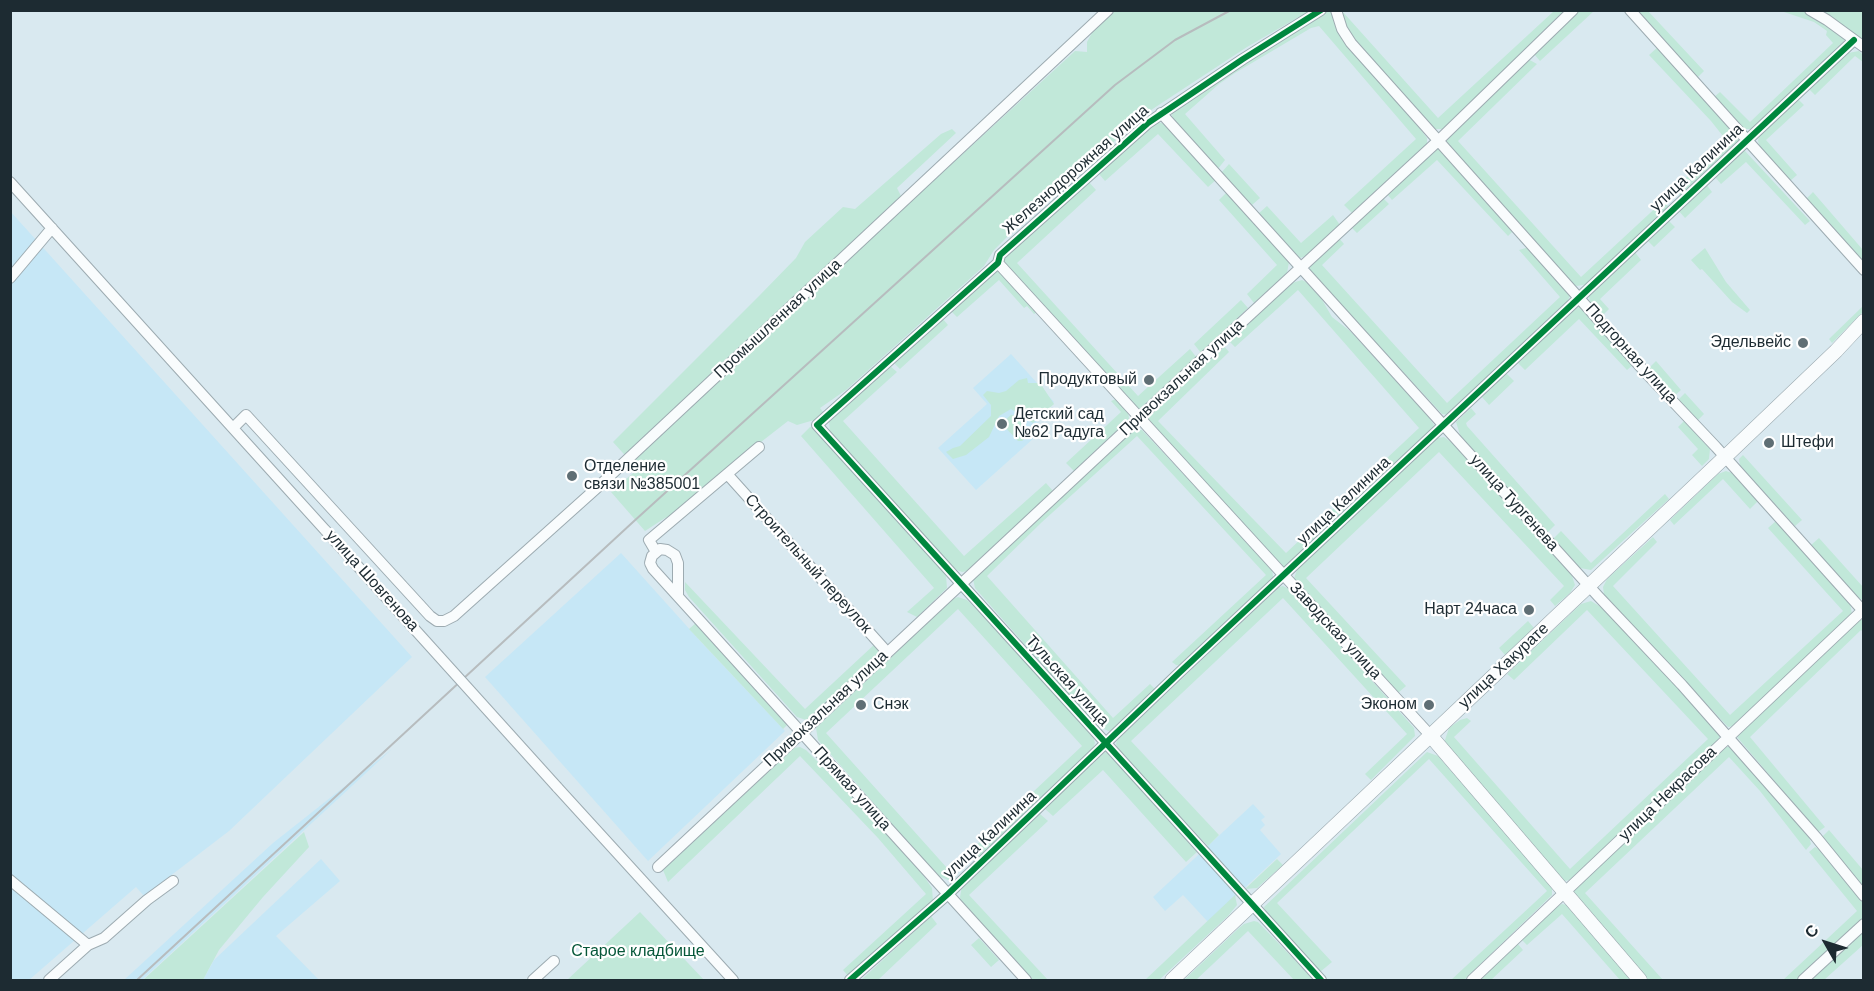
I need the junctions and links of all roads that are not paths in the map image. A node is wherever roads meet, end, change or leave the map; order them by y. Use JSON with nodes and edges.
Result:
{"nodes":[{"id":1,"x":1108,"y":10,"type":"edge"},
{"id":2,"x":1321,"y":10,"type":"edge"},
{"id":3,"x":1336,"y":10,"type":"edge"},
{"id":4,"x":1573,"y":10,"type":"edge"},
{"id":5,"x":1630,"y":10,"type":"edge"},
{"id":6,"x":1810,"y":10,"type":"edge"},
{"id":7,"x":1854,"y":40,"type":"junction"},
{"id":8,"x":1863,"y":47,"type":"edge"},
{"id":9,"x":1161,"y":113,"type":"junction"},
{"id":10,"x":1439,"y":140,"type":"junction"},
{"id":11,"x":1746,"y":140,"type":"junction"},
{"id":12,"x":10,"y":182,"type":"edge"},
{"id":13,"x":52,"y":228,"type":"junction"},
{"id":14,"x":998,"y":263,"type":"junction"},
{"id":15,"x":1300,"y":268,"type":"junction"},
{"id":16,"x":1863,"y":270,"type":"edge"},
{"id":17,"x":10,"y":278,"type":"edge"},
{"id":18,"x":1580,"y":298,"type":"junction"},
{"id":19,"x":1863,"y":321,"type":"edge"},
{"id":20,"x":1863,"y":330,"type":"edge"},
{"id":21,"x":1836,"y":351,"type":"junction"},
{"id":22,"x":1139,"y":418,"type":"junction"},
{"id":23,"x":817,"y":425,"type":"joint"},
{"id":24,"x":1444,"y":426,"type":"junction"},
{"id":25,"x":233,"y":428,"type":"junction"},
{"id":26,"x":759,"y":447,"type":"dead end"},
{"id":27,"x":1725,"y":458,"type":"junction"},
{"id":28,"x":728,"y":475,"type":"junction"},
{"id":29,"x":656,"y":552,"type":"junction"},
{"id":30,"x":1284,"y":576,"type":"junction"},
{"id":31,"x":962,"y":583,"type":"junction"},
{"id":32,"x":1589,"y":585,"type":"junction"},
{"id":33,"x":678,"y":596,"type":"junction"},
{"id":34,"x":1863,"y":610,"type":"edge"},
{"id":35,"x":887,"y":652,"type":"junction"},
{"id":36,"x":801,"y":733,"type":"junction"},
{"id":37,"x":1430,"y":735,"type":"junction"},
{"id":38,"x":1729,"y":736,"type":"junction"},
{"id":39,"x":1106,"y":744,"type":"junction"},
{"id":40,"x":658,"y":867,"type":"dead end"},
{"id":41,"x":10,"y":880,"type":"edge"},
{"id":42,"x":173,"y":881,"type":"dead end"},
{"id":43,"x":1565,"y":892,"type":"junction"},
{"id":44,"x":948,"y":894,"type":"junction"},
{"id":45,"x":1863,"y":896,"type":"edge"},
{"id":46,"x":1252,"y":905,"type":"junction"},
{"id":47,"x":1863,"y":924,"type":"edge"},
{"id":48,"x":88,"y":945,"type":"junction"},
{"id":49,"x":554,"y":961,"type":"dead end"},
{"id":50,"x":49,"y":981,"type":"edge"},
{"id":51,"x":533,"y":981,"type":"edge"},
{"id":52,"x":733,"y":981,"type":"edge"},
{"id":53,"x":850,"y":981,"type":"edge"},
{"id":54,"x":1026,"y":981,"type":"edge"},
{"id":55,"x":1172,"y":981,"type":"edge"},
{"id":56,"x":1321,"y":981,"type":"edge"},
{"id":57,"x":1472,"y":981,"type":"edge"},
{"id":58,"x":1640,"y":981,"type":"edge"},
{"id":59,"x":1803,"y":981,"type":"edge"}],
"edges":[{"from":1,"to":25,"type":"street","name":"Промышленная улица"},
{"from":2,"to":9,"type":"street","name":"Железнодорожная улица"},
{"from":3,"to":10,"type":"street","name":"Подгорная улица"},
{"from":4,"to":10,"type":"street","name":"Привокзальная улица"},
{"from":5,"to":11,"type":"street"},
{"from":6,"to":7,"type":"street"},
{"from":7,"to":8,"type":"street"},
{"from":7,"to":11,"type":"street","name":"улица Калинина"},
{"from":9,"to":14,"type":"street","name":"Железнодорожная улица"},
{"from":9,"to":15,"type":"street","name":"улица Тургенева"},
{"from":10,"to":15,"type":"street","name":"Привокзальная улица"},
{"from":10,"to":18,"type":"street","name":"Подгорная улица"},
{"from":11,"to":16,"type":"street"},
{"from":11,"to":18,"type":"street","name":"улица Калинина"},
{"from":12,"to":13,"type":"street","name":"улица Шовгенова"},
{"from":13,"to":17,"type":"street"},
{"from":13,"to":25,"type":"street","name":"улица Шовгенова"},
{"from":14,"to":22,"type":"street","name":"Заводская улица"},
{"from":14,"to":23,"type":"street","name":"Железнодорожная улица"},
{"from":15,"to":22,"type":"street","name":"Привокзальная улица"},
{"from":15,"to":24,"type":"street","name":"улица Тургенева"},
{"from":18,"to":24,"type":"street","name":"улица Калинина"},
{"from":18,"to":27,"type":"street","name":"Подгорная улица"},
{"from":19,"to":21,"type":"main road","name":"улица Хакурате"},
{"from":20,"to":21,"type":"main road","name":"улица Хакурате"},
{"from":21,"to":27,"type":"main road","name":"улица Хакурате"},
{"from":22,"to":30,"type":"street","name":"Заводская улица"},
{"from":22,"to":31,"type":"street","name":"Привокзальная улица"},
{"from":23,"to":31,"type":"street","name":"Тульская улица"},
{"from":24,"to":30,"type":"street","name":"улица Калинина"},
{"from":24,"to":32,"type":"street","name":"улица Тургенева"},
{"from":25,"to":52,"type":"street","name":"улица Шовгенова","bridge":true},
{"from":26,"to":28,"type":"street"},
{"from":27,"to":32,"type":"main road","name":"улица Хакурате"},
{"from":27,"to":34,"type":"street","name":"Подгорная улица"},
{"from":28,"to":29,"type":"street"},
{"from":28,"to":35,"type":"street","name":"Строительный переулок"},
{"from":29,"to":33,"type":"street","name":"Прямая улица"},
{"from":29,"to":33,"type":"street"},
{"from":30,"to":37,"type":"street","name":"Заводская улица"},
{"from":30,"to":39,"type":"street","name":"улица Калинина"},
{"from":31,"to":35,"type":"street","name":"Привокзальная улица"},
{"from":31,"to":39,"type":"street","name":"Тульская улица"},
{"from":32,"to":37,"type":"main road","name":"улица Хакурате"},
{"from":32,"to":38,"type":"street","name":"улица Тургенева"},
{"from":33,"to":36,"type":"street","name":"Прямая улица"},
{"from":34,"to":38,"type":"street","name":"улица Некрасова"},
{"from":35,"to":36,"type":"street","name":"Привокзальная улица"},
{"from":36,"to":40,"type":"street","name":"Привокзальная улица"},
{"from":36,"to":44,"type":"street","name":"Прямая улица"},
{"from":37,"to":43,"type":"main road","name":"Заводская улица"},
{"from":37,"to":46,"type":"main road","name":"улица Хакурате"},
{"from":38,"to":43,"type":"street","name":"улица Некрасова"},
{"from":38,"to":45,"type":"street","name":"улица Тургенева"},
{"from":39,"to":44,"type":"street","name":"улица Калинина"},
{"from":39,"to":46,"type":"street","name":"Тульская улица"},
{"from":41,"to":48,"type":"street"},
{"from":42,"to":48,"type":"street"},
{"from":43,"to":57,"type":"street","name":"улица Некрасова"},
{"from":43,"to":58,"type":"main road","name":"Заводская улица"},
{"from":44,"to":53,"type":"street","name":"улица Калинина"},
{"from":44,"to":54,"type":"street","name":"Прямая улица"},
{"from":46,"to":55,"type":"main road","name":"улица Хакурате"},
{"from":46,"to":56,"type":"street","name":"Тульская улица"},
{"from":47,"to":59,"type":"street"},
{"from":48,"to":50,"type":"street"},
{"from":49,"to":51,"type":"street"}]}
